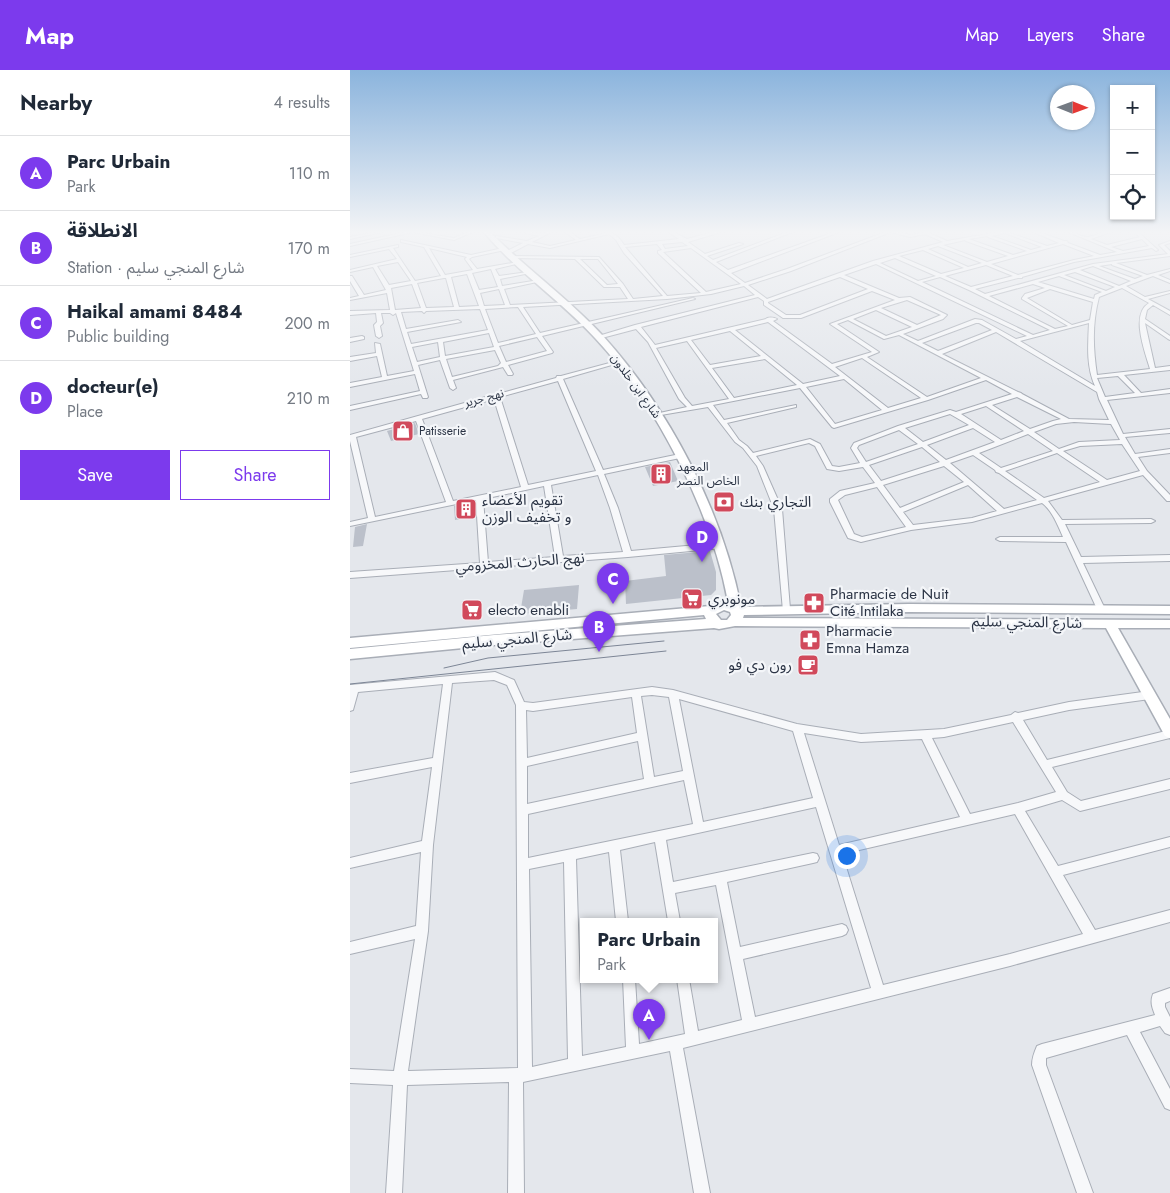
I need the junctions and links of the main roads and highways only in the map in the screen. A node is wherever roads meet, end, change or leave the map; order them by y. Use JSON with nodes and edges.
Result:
{"nodes":[{"id":1,"x":540,"y":283,"type":"edge"},
{"id":2,"x":730,"y":580,"type":"junction"},
{"id":3,"x":715,"y":608,"type":"junction"},
{"id":4,"x":1170,"y":610,"type":"edge"},
{"id":5,"x":736,"y":614,"type":"junction"},
{"id":6,"x":715,"y":623,"type":"junction"},
{"id":7,"x":1109,"y":623,"type":"junction"},
{"id":8,"x":1170,"y":624,"type":"edge"},
{"id":9,"x":350,"y":643,"type":"edge"},
{"id":10,"x":350,"y":654,"type":"edge"},
{"id":11,"x":1170,"y":733,"type":"edge"}],
"edges":[{"from":1,"to":2,"type":"main road","name":"شارع ابن خلدون"},
{"from":2,"to":3,"type":"main road"},
{"from":2,"to":5,"type":"main road"},
{"from":3,"to":5,"type":"main road"},
{"from":3,"to":6,"type":"main road"},
{"from":3,"to":9,"type":"main road","name":"شارع المنجي سليم"},
{"from":4,"to":5,"type":"main road","name":"شارع المنجي سليم"},
{"from":5,"to":6,"type":"main road"},
{"from":5,"to":7,"type":"main road","name":"شارع المنجي سليم"},
{"from":6,"to":10,"type":"main road","name":"شارع المنجي سليم"},
{"from":7,"to":8,"type":"main road","name":"شارع المنجي سليم"},
{"from":7,"to":11,"type":"main road"}]}
